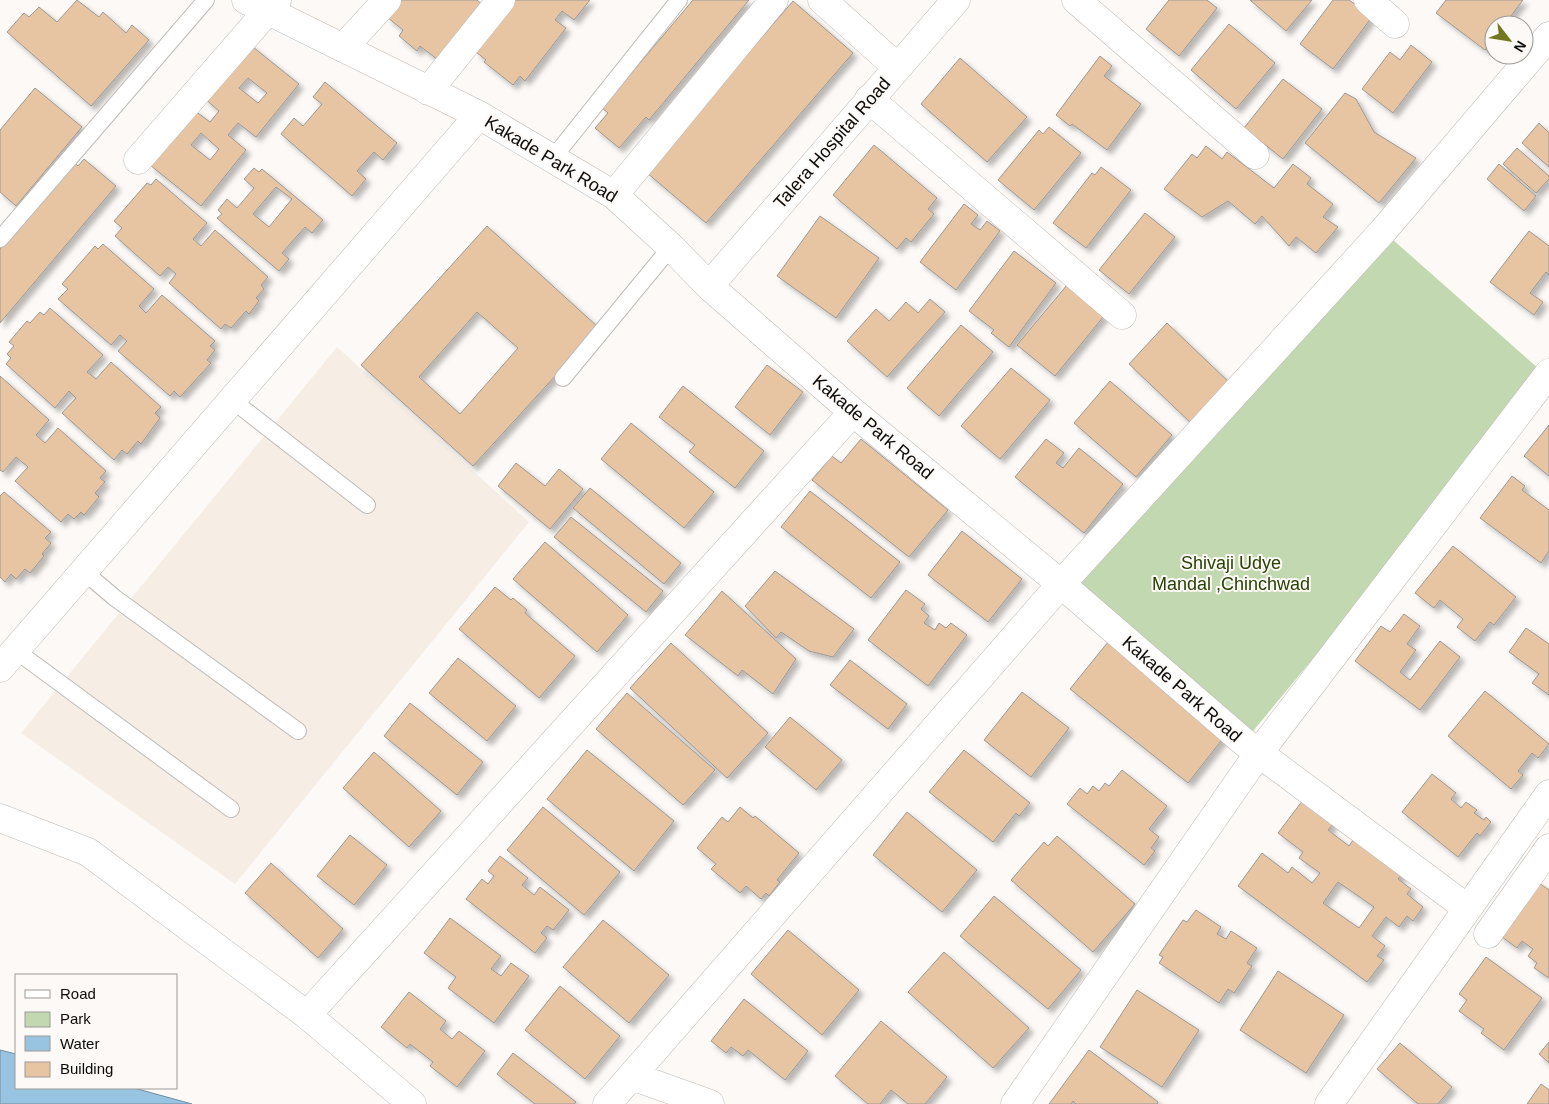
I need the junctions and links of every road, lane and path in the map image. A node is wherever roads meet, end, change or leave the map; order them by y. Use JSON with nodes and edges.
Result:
{"nodes":[{"id":1,"x":206,"y":0,"type":"edge"},
{"id":2,"x":387,"y":0,"type":"edge"},
{"id":3,"x":501,"y":0,"type":"edge"},
{"id":4,"x":679,"y":0,"type":"edge"},
{"id":5,"x":774,"y":0,"type":"edge"},
{"id":6,"x":822,"y":0,"type":"edge"},
{"id":7,"x":956,"y":0,"type":"edge"},
{"id":8,"x":1076,"y":0,"type":"edge"},
{"id":9,"x":1368,"y":0,"type":"edge"},
{"id":10,"x":264,"y":4,"type":"edge"},
{"id":11,"x":1395,"y":24,"type":"dead end"},
{"id":12,"x":1549,"y":36,"type":"edge"},
{"id":13,"x":343,"y":48,"type":"junction"},
{"id":14,"x":897,"y":67,"type":"junction"},
{"id":15,"x":428,"y":91,"type":"junction"},
{"id":16,"x":869,"y":99,"type":"junction"},
{"id":17,"x":479,"y":115,"type":"junction"},
{"id":18,"x":1255,"y":155,"type":"dead end"},
{"id":19,"x":552,"y":158,"type":"junction"},
{"id":20,"x":138,"y":160,"type":"dead end"},
{"id":21,"x":614,"y":195,"type":"junction"},
{"id":22,"x":0,"y":239,"type":"edge"},
{"id":23,"x":671,"y":246,"type":"junction"},
{"id":24,"x":709,"y":286,"type":"junction"},
{"id":25,"x":1122,"y":315,"type":"dead end"},
{"id":26,"x":1549,"y":373,"type":"edge"},
{"id":27,"x":563,"y":378,"type":"dead end"},
{"id":28,"x":232,"y":400,"type":"junction"},
{"id":29,"x":853,"y":412,"type":"junction"},
{"id":30,"x":367,"y":505,"type":"dead end"},
{"id":31,"x":84,"y":571,"type":"junction"},
{"id":32,"x":1061,"y":584,"type":"junction"},
{"id":33,"x":8,"y":659,"type":"edge"},
{"id":34,"x":298,"y":731,"type":"dead end"},
{"id":35,"x":1258,"y":754,"type":"junction"},
{"id":36,"x":1549,"y":794,"type":"edge"},
{"id":37,"x":231,"y":809,"type":"dead end"},
{"id":38,"x":0,"y":818,"type":"edge"},
{"id":39,"x":1510,"y":848,"type":"junction"},
{"id":40,"x":1545,"y":863,"type":"edge"},
{"id":41,"x":1466,"y":908,"type":"junction"},
{"id":42,"x":1488,"y":934,"type":"dead end"},
{"id":43,"x":307,"y":1015,"type":"junction"},
{"id":44,"x":632,"y":1076,"type":"junction"},
{"id":45,"x":412,"y":1104,"type":"edge"},
{"id":46,"x":607,"y":1104,"type":"edge"},
{"id":47,"x":710,"y":1104,"type":"edge"},
{"id":48,"x":1015,"y":1104,"type":"edge"},
{"id":49,"x":1329,"y":1104,"type":"edge"}],
"edges":[{"from":1,"to":22,"type":"lane"},
{"from":2,"to":13,"type":"street"},
{"from":3,"to":15,"type":"street"},
{"from":4,"to":19,"type":"lane"},
{"from":5,"to":21,"type":"street"},
{"from":6,"to":14,"type":"street"},
{"from":7,"to":14,"type":"street","name":"Talera Hospital Road"},
{"from":8,"to":18,"type":"street"},
{"from":9,"to":11,"type":"street"},
{"from":10,"to":13,"type":"street","name":"Kakade Park Road"},
{"from":10,"to":20,"type":"street"},
{"from":12,"to":32,"type":"street"},
{"from":13,"to":15,"type":"street","name":"Kakade Park Road"},
{"from":14,"to":16,"type":"street","name":"Talera Hospital Road"},
{"from":15,"to":17,"type":"street","name":"Kakade Park Road"},
{"from":16,"to":24,"type":"street","name":"Talera Hospital Road"},
{"from":16,"to":25,"type":"street"},
{"from":17,"to":19,"type":"street","name":"Kakade Park Road"},
{"from":17,"to":28,"type":"street"},
{"from":19,"to":21,"type":"street","name":"Kakade Park Road"},
{"from":21,"to":23,"type":"street","name":"Kakade Park Road"},
{"from":23,"to":24,"type":"street","name":"Kakade Park Road"},
{"from":23,"to":27,"type":"lane"},
{"from":24,"to":29,"type":"street","name":"Kakade Park Road"},
{"from":26,"to":35,"type":"street"},
{"from":28,"to":30,"type":"lane"},
{"from":28,"to":31,"type":"street"},
{"from":29,"to":32,"type":"street","name":"Kakade Park Road"},
{"from":29,"to":43,"type":"street"},
{"from":31,"to":33,"type":"street"},
{"from":31,"to":34,"type":"lane"},
{"from":32,"to":35,"type":"street","name":"Kakade Park Road"},
{"from":32,"to":44,"type":"street"},
{"from":33,"to":37,"type":"lane"},
{"from":35,"to":41,"type":"street","name":"Kakade Park Road"},
{"from":35,"to":48,"type":"street"},
{"from":36,"to":39,"type":"street"},
{"from":38,"to":43,"type":"street"},
{"from":39,"to":40,"type":"street"},
{"from":39,"to":41,"type":"street"},
{"from":40,"to":42,"type":"street"},
{"from":41,"to":49,"type":"street"},
{"from":43,"to":45,"type":"street"},
{"from":44,"to":46,"type":"street"},
{"from":44,"to":47,"type":"street"}]}
